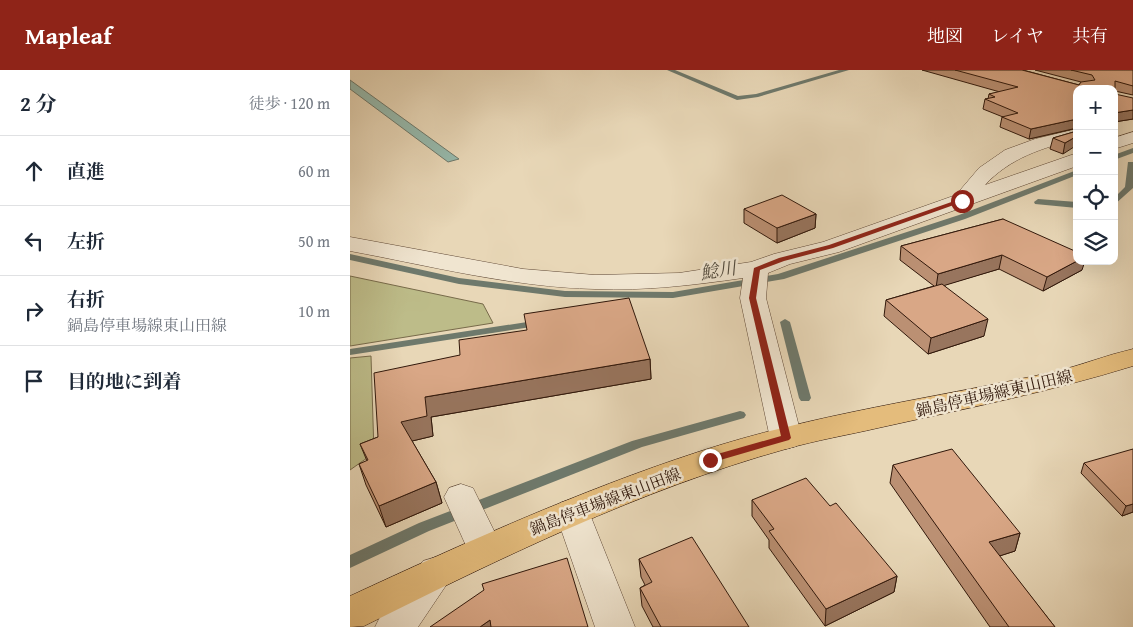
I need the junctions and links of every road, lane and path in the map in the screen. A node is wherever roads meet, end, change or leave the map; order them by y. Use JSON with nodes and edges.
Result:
{"nodes":[{"id":1,"x":1118,"y":128,"type":"edge"},
{"id":2,"x":1133,"y":128,"type":"edge"},
{"id":3,"x":1073,"y":135,"type":"edge"},
{"id":4,"x":1133,"y":137,"type":"edge"},
{"id":5,"x":1118,"y":143,"type":"edge"},
{"id":6,"x":1073,"y":160,"type":"edge"},
{"id":7,"x":962,"y":201,"type":"junction"},
{"id":8,"x":350,"y":244,"type":"edge"},
{"id":9,"x":756,"y":269,"type":"junction"},
{"id":10,"x":1133,"y":357,"type":"edge"},
{"id":11,"x":786,"y":438,"type":"junction"},
{"id":12,"x":572,"y":512,"type":"junction"},
{"id":13,"x":437,"y":571,"type":"junction"},
{"id":14,"x":350,"y":614,"type":"edge"},
{"id":15,"x":395,"y":627,"type":"edge"},
{"id":16,"x":615,"y":627,"type":"edge"}],
"edges":[{"from":1,"to":2,"type":"street"},
{"from":3,"to":7,"type":"street"},
{"from":4,"to":5,"type":"street"},
{"from":6,"to":7,"type":"street"},
{"from":7,"to":9,"type":"street"},
{"from":8,"to":9,"type":"street"},
{"from":9,"to":11,"type":"street"},
{"from":10,"to":11,"type":"main road","name":"鍋島停車場線東山田線"},
{"from":11,"to":12,"type":"main road","name":"鍋島停車場線東山田線"},
{"from":12,"to":13,"type":"main road","name":"鍋島停車場線東山田線"},
{"from":12,"to":16,"type":"street"},
{"from":13,"to":14,"type":"main road","name":"鍋島停車場線東山田線"},
{"from":13,"to":15,"type":"street"}]}
